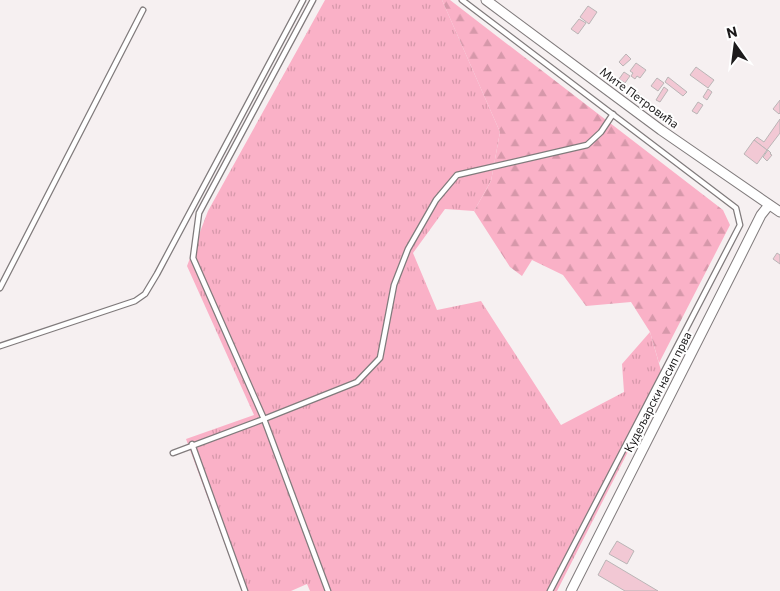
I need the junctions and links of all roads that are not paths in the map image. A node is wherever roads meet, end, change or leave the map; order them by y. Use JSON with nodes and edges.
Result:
{"nodes":[{"id":1,"x":303,"y":0,"type":"edge"},
{"id":2,"x":314,"y":0,"type":"edge"},
{"id":3,"x":462,"y":0,"type":"edge"},
{"id":4,"x":486,"y":0,"type":"edge"},
{"id":5,"x":143,"y":10,"type":"dead end"},
{"id":6,"x":613,"y":114,"type":"junction"},
{"id":7,"x":769,"y":205,"type":"junction"},
{"id":8,"x":780,"y":212,"type":"edge"},
{"id":9,"x":0,"y":288,"type":"edge"},
{"id":10,"x":0,"y":346,"type":"edge"},
{"id":11,"x":264,"y":419,"type":"junction"},
{"id":12,"x":192,"y":444,"type":"junction"},
{"id":13,"x":173,"y":452,"type":"dead end"},
{"id":14,"x":245,"y":591,"type":"edge"},
{"id":15,"x":328,"y":591,"type":"edge"},
{"id":16,"x":550,"y":591,"type":"edge"},
{"id":17,"x":571,"y":591,"type":"edge"}],
"edges":[{"from":1,"to":10,"type":"lane"},
{"from":2,"to":11,"type":"lane"},
{"from":3,"to":6,"type":"lane"},
{"from":4,"to":7,"type":"street","name":"Мите Петровића"},
{"from":5,"to":9,"type":"lane"},
{"from":6,"to":11,"type":"lane"},
{"from":6,"to":16,"type":"lane"},
{"from":7,"to":8,"type":"street","name":"Мите Петровића"},
{"from":7,"to":17,"type":"street","name":"Кудељарски насип прва"},
{"from":11,"to":12,"type":"lane"},
{"from":11,"to":15,"type":"lane"},
{"from":12,"to":13,"type":"lane"},
{"from":12,"to":14,"type":"lane"}]}
